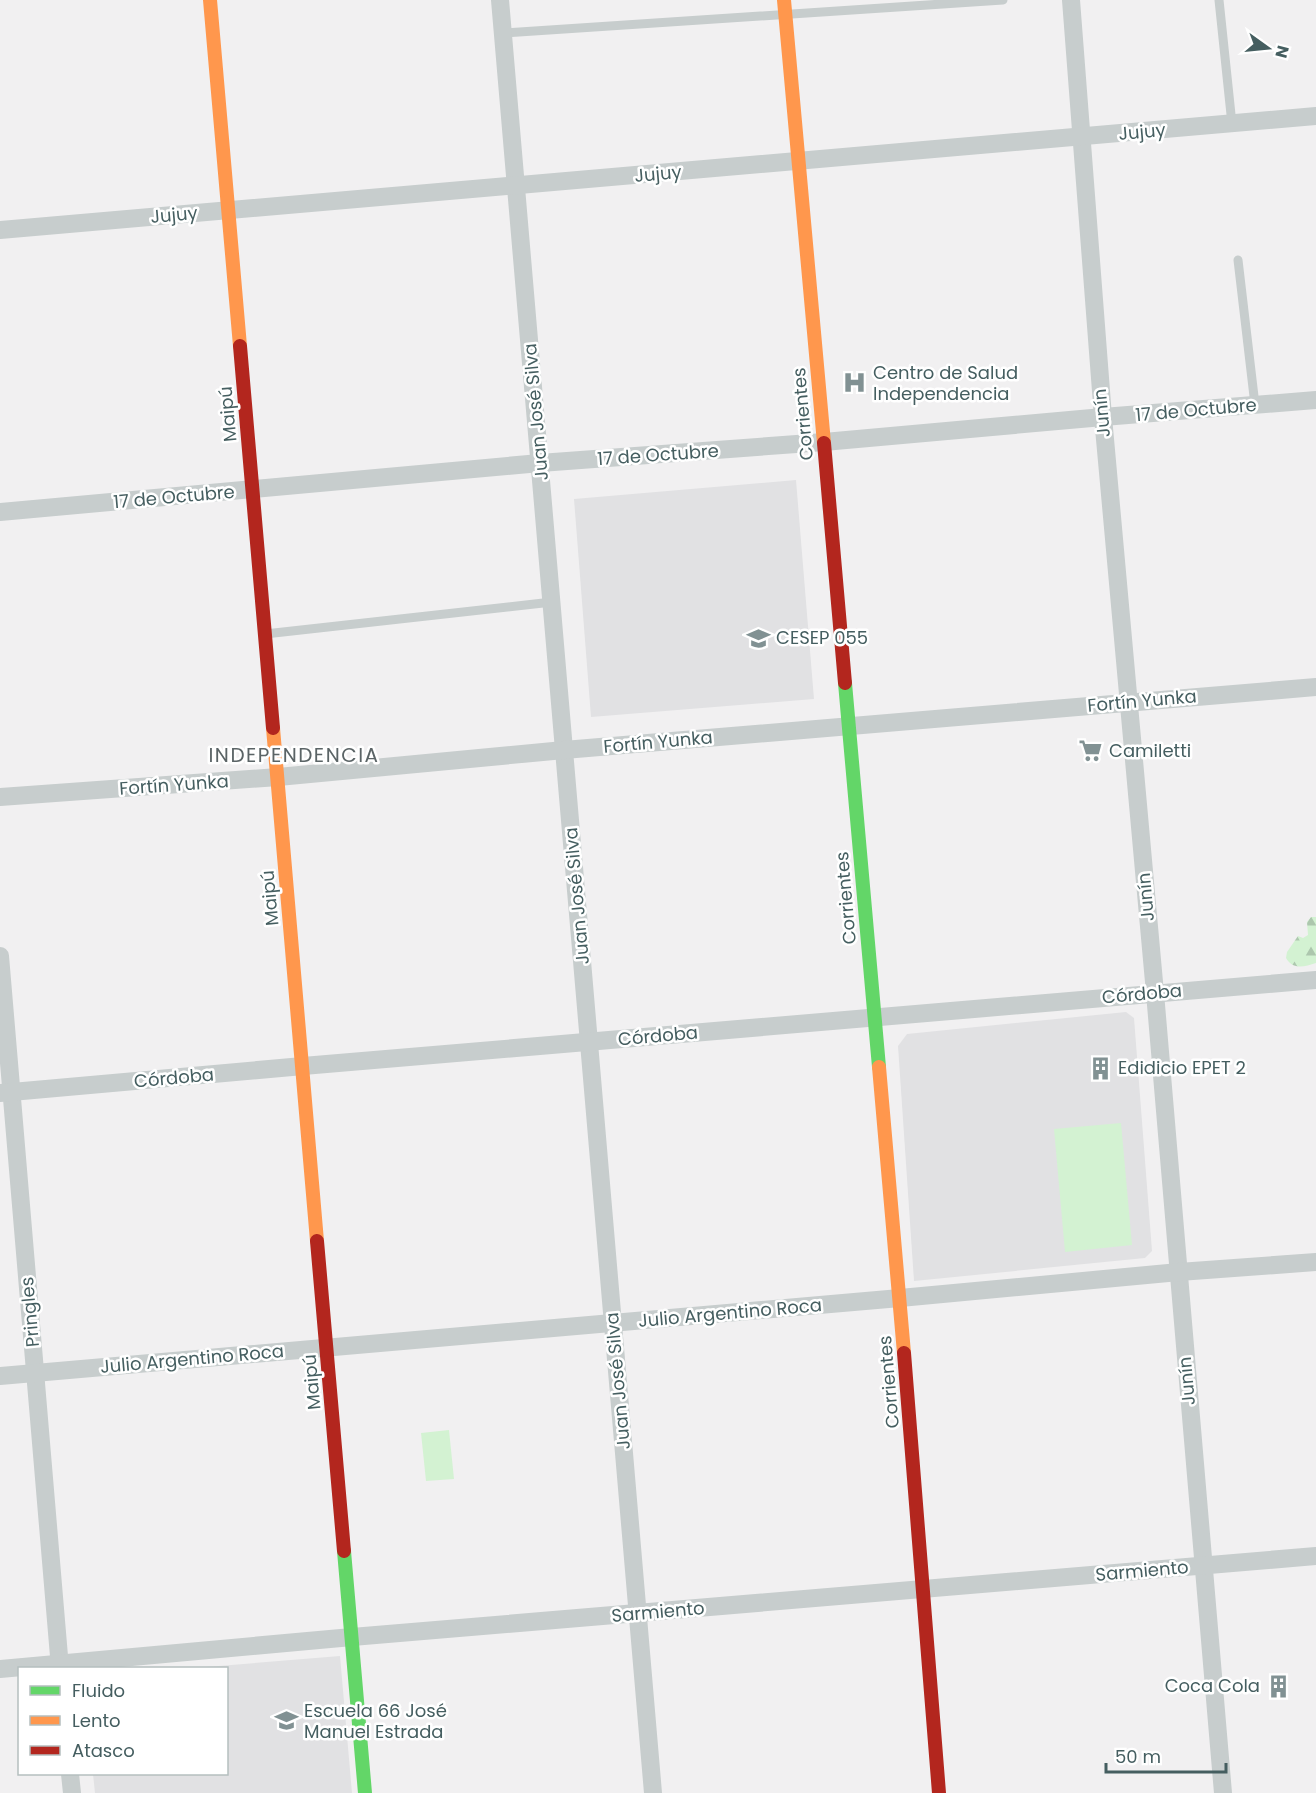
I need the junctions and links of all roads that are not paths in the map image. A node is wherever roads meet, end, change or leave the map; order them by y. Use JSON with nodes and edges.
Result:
{"nodes":[{"id":1,"x":210,"y":0,"type":"edge"},
{"id":2,"x":500,"y":0,"type":"edge"},
{"id":3,"x":1003,"y":0,"type":"edge"},
{"id":4,"x":1071,"y":0,"type":"edge"},
{"id":5,"x":1219,"y":0,"type":"edge"},
{"id":6,"x":785,"y":7,"type":"edge"},
{"id":7,"x":503,"y":33,"type":"junction"},
{"id":8,"x":1316,"y":116,"type":"edge"},
{"id":9,"x":1232,"y":124,"type":"junction"},
{"id":10,"x":1081,"y":138,"type":"junction"},
{"id":11,"x":798,"y":162,"type":"junction"},
{"id":12,"x":516,"y":186,"type":"junction"},
{"id":13,"x":229,"y":211,"type":"junction"},
{"id":14,"x":0,"y":230,"type":"edge"},
{"id":15,"x":1238,"y":260,"type":"dead end"},
{"id":16,"x":1316,"y":400,"type":"edge"},
{"id":17,"x":1255,"y":405,"type":"junction"},
{"id":18,"x":1103,"y":417,"type":"junction"},
{"id":19,"x":824,"y":442,"type":"junction"},
{"id":20,"x":540,"y":464,"type":"junction"},
{"id":21,"x":253,"y":490,"type":"junction"},
{"id":22,"x":0,"y":512,"type":"edge"},
{"id":23,"x":552,"y":602,"type":"junction"},
{"id":24,"x":265,"y":634,"type":"junction"},
{"id":25,"x":1316,"y":687,"type":"edge"},
{"id":26,"x":1128,"y":702,"type":"junction"},
{"id":27,"x":848,"y":727,"type":"junction"},
{"id":28,"x":564,"y":750,"type":"junction"},
{"id":29,"x":278,"y":777,"type":"junction"},
{"id":30,"x":0,"y":797,"type":"edge"},
{"id":31,"x":0,"y":956,"type":"edge"},
{"id":32,"x":1316,"y":980,"type":"edge"},
{"id":33,"x":1155,"y":993,"type":"junction"},
{"id":34,"x":875,"y":1019,"type":"junction"},
{"id":35,"x":589,"y":1041,"type":"junction"},
{"id":36,"x":303,"y":1066,"type":"junction"},
{"id":37,"x":6,"y":1093,"type":"edge"},
{"id":38,"x":1316,"y":1262,"type":"edge"},
{"id":39,"x":1179,"y":1272,"type":"junction"},
{"id":40,"x":900,"y":1298,"type":"junction"},
{"id":41,"x":613,"y":1323,"type":"junction"},
{"id":42,"x":327,"y":1347,"type":"junction"},
{"id":43,"x":35,"y":1373,"type":"junction"},
{"id":44,"x":0,"y":1376,"type":"edge"},
{"id":45,"x":1316,"y":1556,"type":"edge"},
{"id":46,"x":1202,"y":1566,"type":"junction"},
{"id":47,"x":923,"y":1590,"type":"junction"},
{"id":48,"x":638,"y":1613,"type":"junction"},
{"id":49,"x":352,"y":1637,"type":"junction"},
{"id":50,"x":60,"y":1666,"type":"edge"},
{"id":51,"x":40,"y":1667,"type":"edge"},
{"id":52,"x":18,"y":1668,"type":"edge"},
{"id":53,"x":0,"y":1669,"type":"edge"},
{"id":54,"x":70,"y":1775,"type":"edge"},
{"id":55,"x":72,"y":1793,"type":"edge"},
{"id":56,"x":365,"y":1793,"type":"edge"},
{"id":57,"x":653,"y":1793,"type":"edge"},
{"id":58,"x":939,"y":1793,"type":"edge"},
{"id":59,"x":1223,"y":1793,"type":"edge"}],
"edges":[{"from":1,"to":13,"type":"street","name":"Maipú"},
{"from":2,"to":7,"type":"street","name":"Juan José Silva"},
{"from":3,"to":6,"type":"lane"},
{"from":4,"to":10,"type":"street","name":"Junín"},
{"from":5,"to":9,"type":"lane"},
{"from":6,"to":7,"type":"lane"},
{"from":6,"to":11,"type":"street","name":"Corrientes"},
{"from":7,"to":12,"type":"street","name":"Juan José Silva"},
{"from":8,"to":9,"type":"street","name":"Jujuy"},
{"from":9,"to":10,"type":"street","name":"Jujuy"},
{"from":10,"to":11,"type":"street","name":"Jujuy"},
{"from":10,"to":18,"type":"street","name":"Junín"},
{"from":11,"to":12,"type":"street","name":"Jujuy"},
{"from":11,"to":19,"type":"street","name":"Corrientes"},
{"from":12,"to":13,"type":"street","name":"Jujuy"},
{"from":12,"to":20,"type":"street","name":"Juan José Silva"},
{"from":13,"to":14,"type":"street","name":"Jujuy"},
{"from":13,"to":21,"type":"street","name":"Maipú"},
{"from":15,"to":17,"type":"lane"},
{"from":16,"to":17,"type":"street","name":"17 de Octubre"},
{"from":17,"to":18,"type":"street","name":"17 de Octubre"},
{"from":18,"to":19,"type":"street","name":"17 de Octubre"},
{"from":18,"to":26,"type":"street","name":"Junín"},
{"from":19,"to":20,"type":"street","name":"17 de Octubre"},
{"from":19,"to":27,"type":"street","name":"Corrientes"},
{"from":20,"to":21,"type":"street","name":"17 de Octubre"},
{"from":20,"to":23,"type":"street","name":"Juan José Silva"},
{"from":21,"to":22,"type":"street","name":"17 de Octubre"},
{"from":21,"to":24,"type":"street","name":"Maipú"},
{"from":23,"to":24,"type":"lane"},
{"from":23,"to":28,"type":"street","name":"Juan José Silva"},
{"from":24,"to":29,"type":"street","name":"Maipú"},
{"from":25,"to":26,"type":"street","name":"Fortín Yunka"},
{"from":26,"to":27,"type":"street","name":"Fortín Yunka"},
{"from":26,"to":33,"type":"street","name":"Junín"},
{"from":27,"to":28,"type":"street","name":"Fortín Yunka"},
{"from":27,"to":34,"type":"street","name":"Corrientes"},
{"from":28,"to":29,"type":"street","name":"Fortín Yunka"},
{"from":28,"to":35,"type":"street","name":"Juan José Silva"},
{"from":29,"to":30,"type":"street","name":"Fortín Yunka"},
{"from":29,"to":36,"type":"street","name":"Maipú"},
{"from":31,"to":37,"type":"street","name":"Pringles"},
{"from":32,"to":33,"type":"street","name":"Córdoba"},
{"from":33,"to":34,"type":"street","name":"Córdoba"},
{"from":33,"to":39,"type":"street","name":"Junín"},
{"from":34,"to":35,"type":"street","name":"Córdoba"},
{"from":34,"to":40,"type":"street","name":"Corrientes"},
{"from":35,"to":36,"type":"street","name":"Córdoba"},
{"from":35,"to":41,"type":"street","name":"Juan José Silva"},
{"from":36,"to":37,"type":"street","name":"Córdoba"},
{"from":36,"to":42,"type":"street","name":"Maipú"},
{"from":37,"to":43,"type":"street","name":"Pringles"},
{"from":38,"to":39,"type":"street","name":"Julio Argentino Roca"},
{"from":39,"to":40,"type":"street","name":"Julio Argentino Roca"},
{"from":39,"to":46,"type":"street","name":"Junín"},
{"from":40,"to":41,"type":"street","name":"Julio Argentino Roca"},
{"from":40,"to":47,"type":"street","name":"Corrientes"},
{"from":41,"to":42,"type":"street","name":"Julio Argentino Roca"},
{"from":41,"to":48,"type":"street","name":"Juan José Silva"},
{"from":42,"to":43,"type":"street","name":"Julio Argentino Roca"},
{"from":42,"to":49,"type":"street","name":"Maipú"},
{"from":43,"to":44,"type":"street","name":"Julio Argentino Roca"},
{"from":43,"to":50,"type":"street","name":"Pringles"},
{"from":45,"to":46,"type":"street","name":"Sarmiento"},
{"from":46,"to":47,"type":"street","name":"Sarmiento"},
{"from":46,"to":59,"type":"street","name":"Junín"},
{"from":47,"to":48,"type":"street","name":"Sarmiento"},
{"from":47,"to":58,"type":"street","name":"Corrientes"},
{"from":48,"to":49,"type":"street","name":"Sarmiento"},
{"from":48,"to":57,"type":"street","name":"Juan José Silva"},
{"from":49,"to":50,"type":"street","name":"Sarmiento"},
{"from":49,"to":56,"type":"street","name":"Maipú"},
{"from":50,"to":51,"type":"street","name":"Sarmiento"},
{"from":52,"to":53,"type":"street","name":"Sarmiento"},
{"from":54,"to":55,"type":"street"}]}
